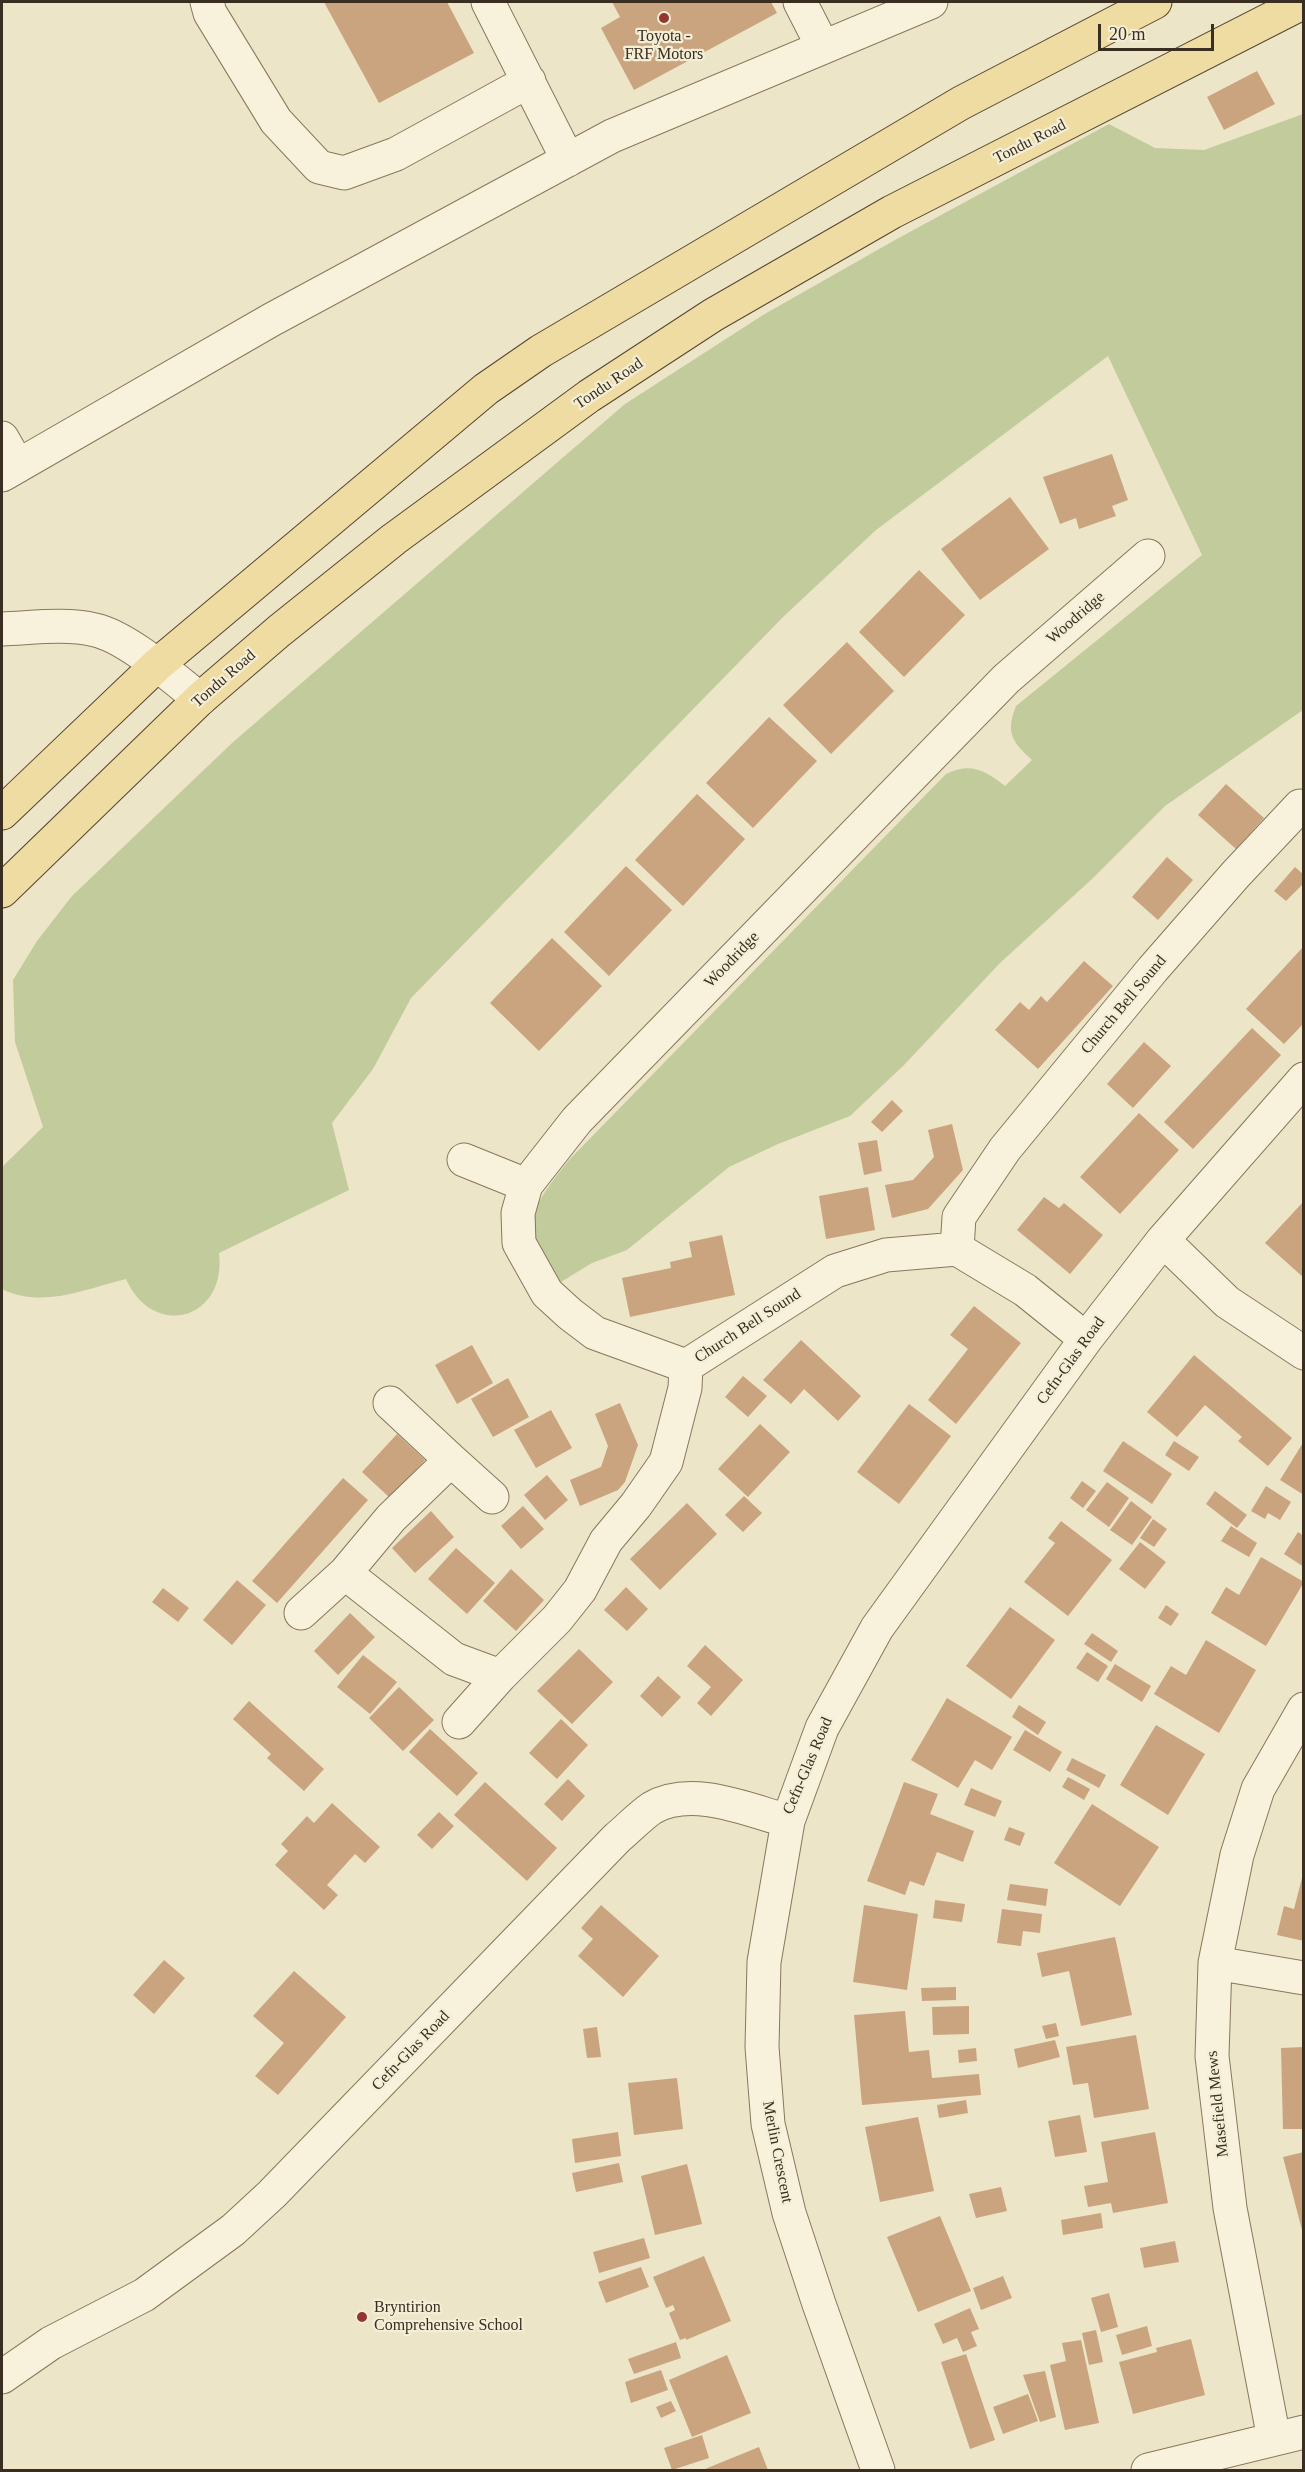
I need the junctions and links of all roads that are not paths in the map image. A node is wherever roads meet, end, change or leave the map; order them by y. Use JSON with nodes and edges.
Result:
{"nodes":[{"id":1,"x":207,"y":2,"type":"edge"},
{"id":2,"x":488,"y":2,"type":"edge"},
{"id":3,"x":800,"y":2,"type":"edge"},
{"id":4,"x":931,"y":2,"type":"edge"},
{"id":5,"x":1155,"y":2,"type":"edge"},
{"id":6,"x":1304,"y":2,"type":"edge"},
{"id":7,"x":824,"y":47,"type":"junction"},
{"id":8,"x":529,"y":81,"type":"junction"},
{"id":9,"x":568,"y":160,"type":"junction"},
{"id":10,"x":2,"y":438,"type":"edge"},
{"id":11,"x":10,"y":471,"type":"edge"},
{"id":12,"x":1148,"y":556,"type":"dead end"},
{"id":13,"x":2,"y":629,"type":"edge"},
{"id":14,"x":157,"y":665,"type":"junction"},
{"id":15,"x":200,"y":699,"type":"junction"},
{"id":16,"x":1300,"y":806,"type":"dead end"},
{"id":17,"x":2,"y":813,"type":"edge"},
{"id":18,"x":2,"y":891,"type":"edge"},
{"id":19,"x":1304,"y":1079,"type":"edge"},
{"id":20,"x":464,"y":1160,"type":"dead end"},
{"id":21,"x":526,"y":1185,"type":"junction"},
{"id":22,"x":1163,"y":1240,"type":"junction"},
{"id":23,"x":957,"y":1249,"type":"junction"},
{"id":24,"x":1086,"y":1339,"type":"junction"},
{"id":25,"x":1304,"y":1353,"type":"edge"},
{"id":26,"x":686,"y":1366,"type":"junction"},
{"id":27,"x":390,"y":1402,"type":"dead end"},
{"id":28,"x":451,"y":1460,"type":"junction"},
{"id":29,"x":492,"y":1497,"type":"dead end"},
{"id":30,"x":345,"y":1573,"type":"junction"},
{"id":31,"x":301,"y":1613,"type":"dead end"},
{"id":32,"x":500,"y":1676,"type":"junction"},
{"id":33,"x":1304,"y":1709,"type":"edge"},
{"id":34,"x":459,"y":1722,"type":"dead end"},
{"id":35,"x":788,"y":1821,"type":"junction"},
{"id":36,"x":1215,"y":1963,"type":"junction"},
{"id":37,"x":1304,"y":1978,"type":"edge"},
{"id":38,"x":2,"y":2377,"type":"edge"},
{"id":39,"x":1289,"y":2435,"type":"edge"},
{"id":40,"x":878,"y":2470,"type":"edge"},
{"id":41,"x":1148,"y":2470,"type":"edge"}],
"edges":[{"from":1,"to":8,"type":"street"},
{"from":2,"to":8,"type":"street"},
{"from":3,"to":7,"type":"street"},
{"from":4,"to":7,"type":"street"},
{"from":5,"to":14,"type":"main road"},
{"from":6,"to":15,"type":"main road","name":"Tondu Road"},
{"from":7,"to":9,"type":"street"},
{"from":8,"to":9,"type":"street"},
{"from":9,"to":11,"type":"street"},
{"from":10,"to":11,"type":"street"},
{"from":12,"to":21,"type":"street","name":"Woodridge"},
{"from":13,"to":14,"type":"street"},
{"from":14,"to":15,"type":"street"},
{"from":14,"to":17,"type":"main road"},
{"from":15,"to":18,"type":"main road","name":"Tondu Road"},
{"from":16,"to":23,"type":"street","name":"Church Bell Sound"},
{"from":19,"to":22,"type":"street","name":"Cefn-Glas Road"},
{"from":20,"to":21,"type":"street"},
{"from":21,"to":26,"type":"street","name":"Woodridge"},
{"from":22,"to":24,"type":"street","name":"Cefn-Glas Road"},
{"from":22,"to":25,"type":"street"},
{"from":23,"to":24,"type":"street"},
{"from":23,"to":26,"type":"street","name":"Church Bell Sound"},
{"from":24,"to":35,"type":"street","name":"Cefn-Glas Road"},
{"from":26,"to":32,"type":"street","name":"Church Bell Sound"},
{"from":27,"to":28,"type":"street"},
{"from":28,"to":29,"type":"street"},
{"from":28,"to":30,"type":"street"},
{"from":30,"to":31,"type":"street"},
{"from":30,"to":32,"type":"street"},
{"from":32,"to":34,"type":"street","name":"Church Bell Sound"},
{"from":33,"to":36,"type":"street","name":"Masefield Mews"},
{"from":35,"to":38,"type":"street","name":"Cefn-Glas Road"},
{"from":35,"to":40,"type":"street","name":"Merlin Crescent"},
{"from":36,"to":37,"type":"street"},
{"from":36,"to":39,"type":"street","name":"Masefield Mews"},
{"from":39,"to":41,"type":"street"}]}
